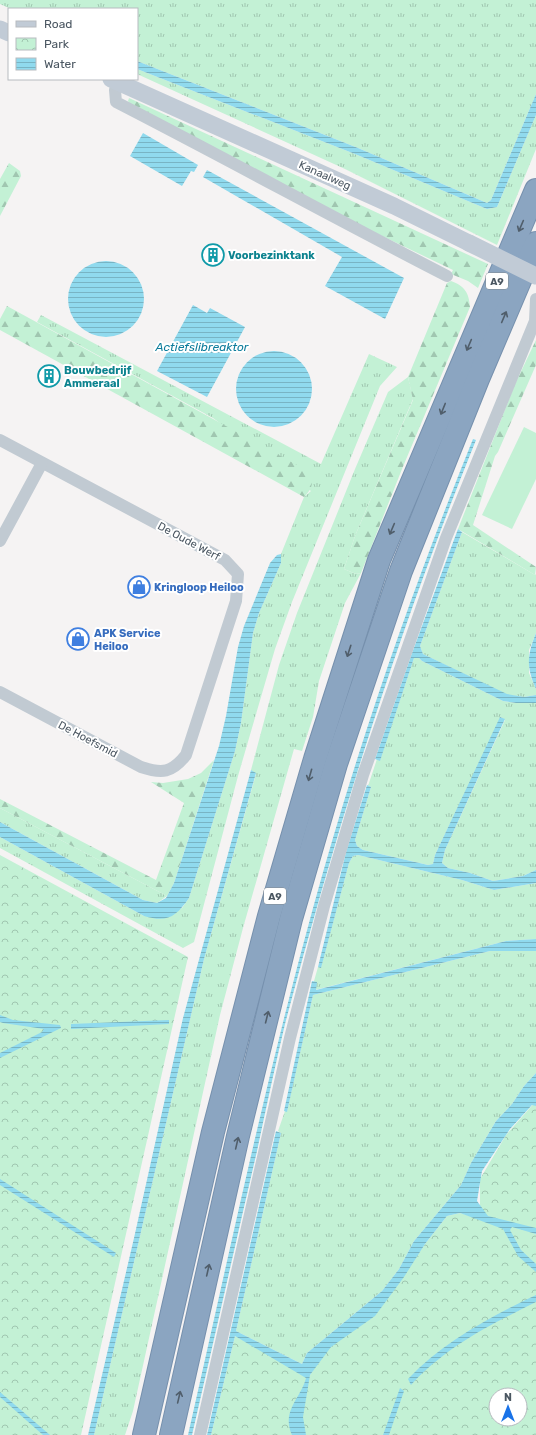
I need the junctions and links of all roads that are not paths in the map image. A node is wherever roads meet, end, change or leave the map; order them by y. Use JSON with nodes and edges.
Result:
{"nodes":[{"id":1,"x":115,"y":81,"type":"edge"},
{"id":2,"x":536,"y":190,"type":"edge"},
{"id":3,"x":536,"y":243,"type":"edge"},
{"id":4,"x":447,"y":276,"type":"dead end"},
{"id":5,"x":536,"y":276,"type":"edge"},
{"id":6,"x":536,"y":298,"type":"edge"},
{"id":7,"x":535,"y":321,"type":"edge"},
{"id":8,"x":0,"y":440,"type":"edge"},
{"id":9,"x":42,"y":463,"type":"junction"},
{"id":10,"x":0,"y":541,"type":"edge"},
{"id":11,"x":0,"y":692,"type":"edge"},
{"id":12,"x":178,"y":765,"type":"joint"},
{"id":13,"x":144,"y":1435,"type":"edge"},
{"id":14,"x":170,"y":1435,"type":"edge"},
{"id":15,"x":200,"y":1435,"type":"edge"}],
"edges":[{"from":1,"to":4,"type":"street"},
{"from":1,"to":5,"type":"street","name":"Kanaalweg","bridge":true},
{"from":2,"to":13,"type":"highway","number":"A9","one_way":true},
{"from":14,"to":3,"type":"highway","number":"A9","one_way":true},
{"from":6,"to":7,"type":"street"},
{"from":7,"to":15,"type":"street"},
{"from":8,"to":9,"type":"street","name":"De Oude Werf"},
{"from":9,"to":10,"type":"street"},
{"from":9,"to":12,"type":"street","name":"De Oude Werf"},
{"from":11,"to":12,"type":"street","name":"De Hoefsmid"}]}
